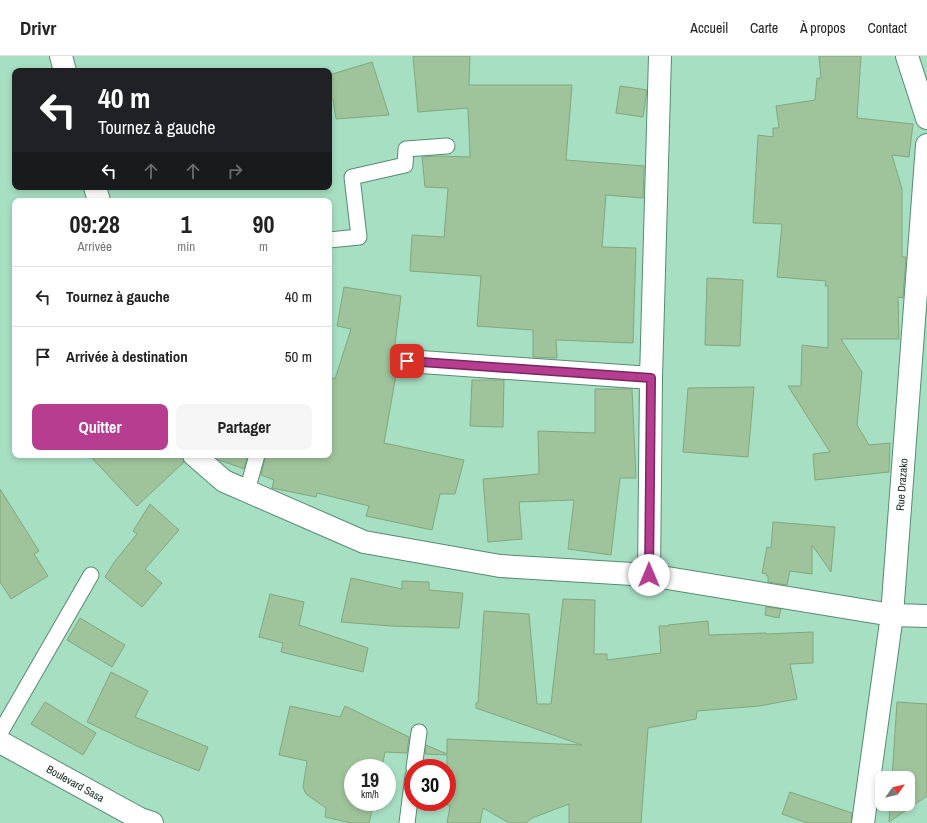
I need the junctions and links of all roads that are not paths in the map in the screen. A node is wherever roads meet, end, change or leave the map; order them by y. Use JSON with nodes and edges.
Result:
{"nodes":[{"id":1,"x":61,"y":56,"type":"edge"},
{"id":2,"x":660,"y":56,"type":"edge"},
{"id":3,"x":907,"y":56,"type":"edge"},
{"id":4,"x":64,"y":68,"type":"edge"},
{"id":5,"x":927,"y":118,"type":"edge"},
{"id":6,"x":927,"y":145,"type":"edge"},
{"id":7,"x":447,"y":146,"type":"dead end"},
{"id":8,"x":332,"y":240,"type":"edge"},
{"id":9,"x":407,"y":361,"type":"dead end"},
{"id":10,"x":651,"y":378,"type":"junction"},
{"id":11,"x":197,"y":458,"type":"edge"},
{"id":12,"x":256,"y":458,"type":"edge"},
{"id":13,"x":247,"y":491,"type":"junction"},
{"id":14,"x":91,"y":575,"type":"dead end"},
{"id":15,"x":649,"y":575,"type":"junction"},
{"id":16,"x":892,"y":615,"type":"junction"},
{"id":17,"x":927,"y":616,"type":"edge"},
{"id":18,"x":419,"y":732,"type":"dead end"},
{"id":19,"x":0,"y":733,"type":"edge"},
{"id":20,"x":0,"y":742,"type":"edge"},
{"id":21,"x":415,"y":759,"type":"edge"},
{"id":22,"x":409,"y":811,"type":"edge"},
{"id":23,"x":152,"y":823,"type":"edge"},
{"id":24,"x":407,"y":823,"type":"edge"},
{"id":25,"x":863,"y":823,"type":"edge"}],
"edges":[{"from":1,"to":4,"type":"street"},
{"from":2,"to":10,"type":"street"},
{"from":3,"to":5,"type":"street"},
{"from":6,"to":16,"type":"street","name":"Rue Drazako"},
{"from":7,"to":8,"type":"lane"},
{"from":9,"to":10,"type":"street"},
{"from":10,"to":15,"type":"street"},
{"from":11,"to":13,"type":"street"},
{"from":12,"to":13,"type":"lane"},
{"from":13,"to":15,"type":"street"},
{"from":14,"to":19,"type":"lane"},
{"from":15,"to":16,"type":"street"},
{"from":16,"to":17,"type":"street"},
{"from":16,"to":25,"type":"street","name":"Rue Drazako"},
{"from":18,"to":21,"type":"lane"},
{"from":20,"to":23,"type":"street","name":"Boulevard Sasa"},
{"from":22,"to":24,"type":"lane"}]}
